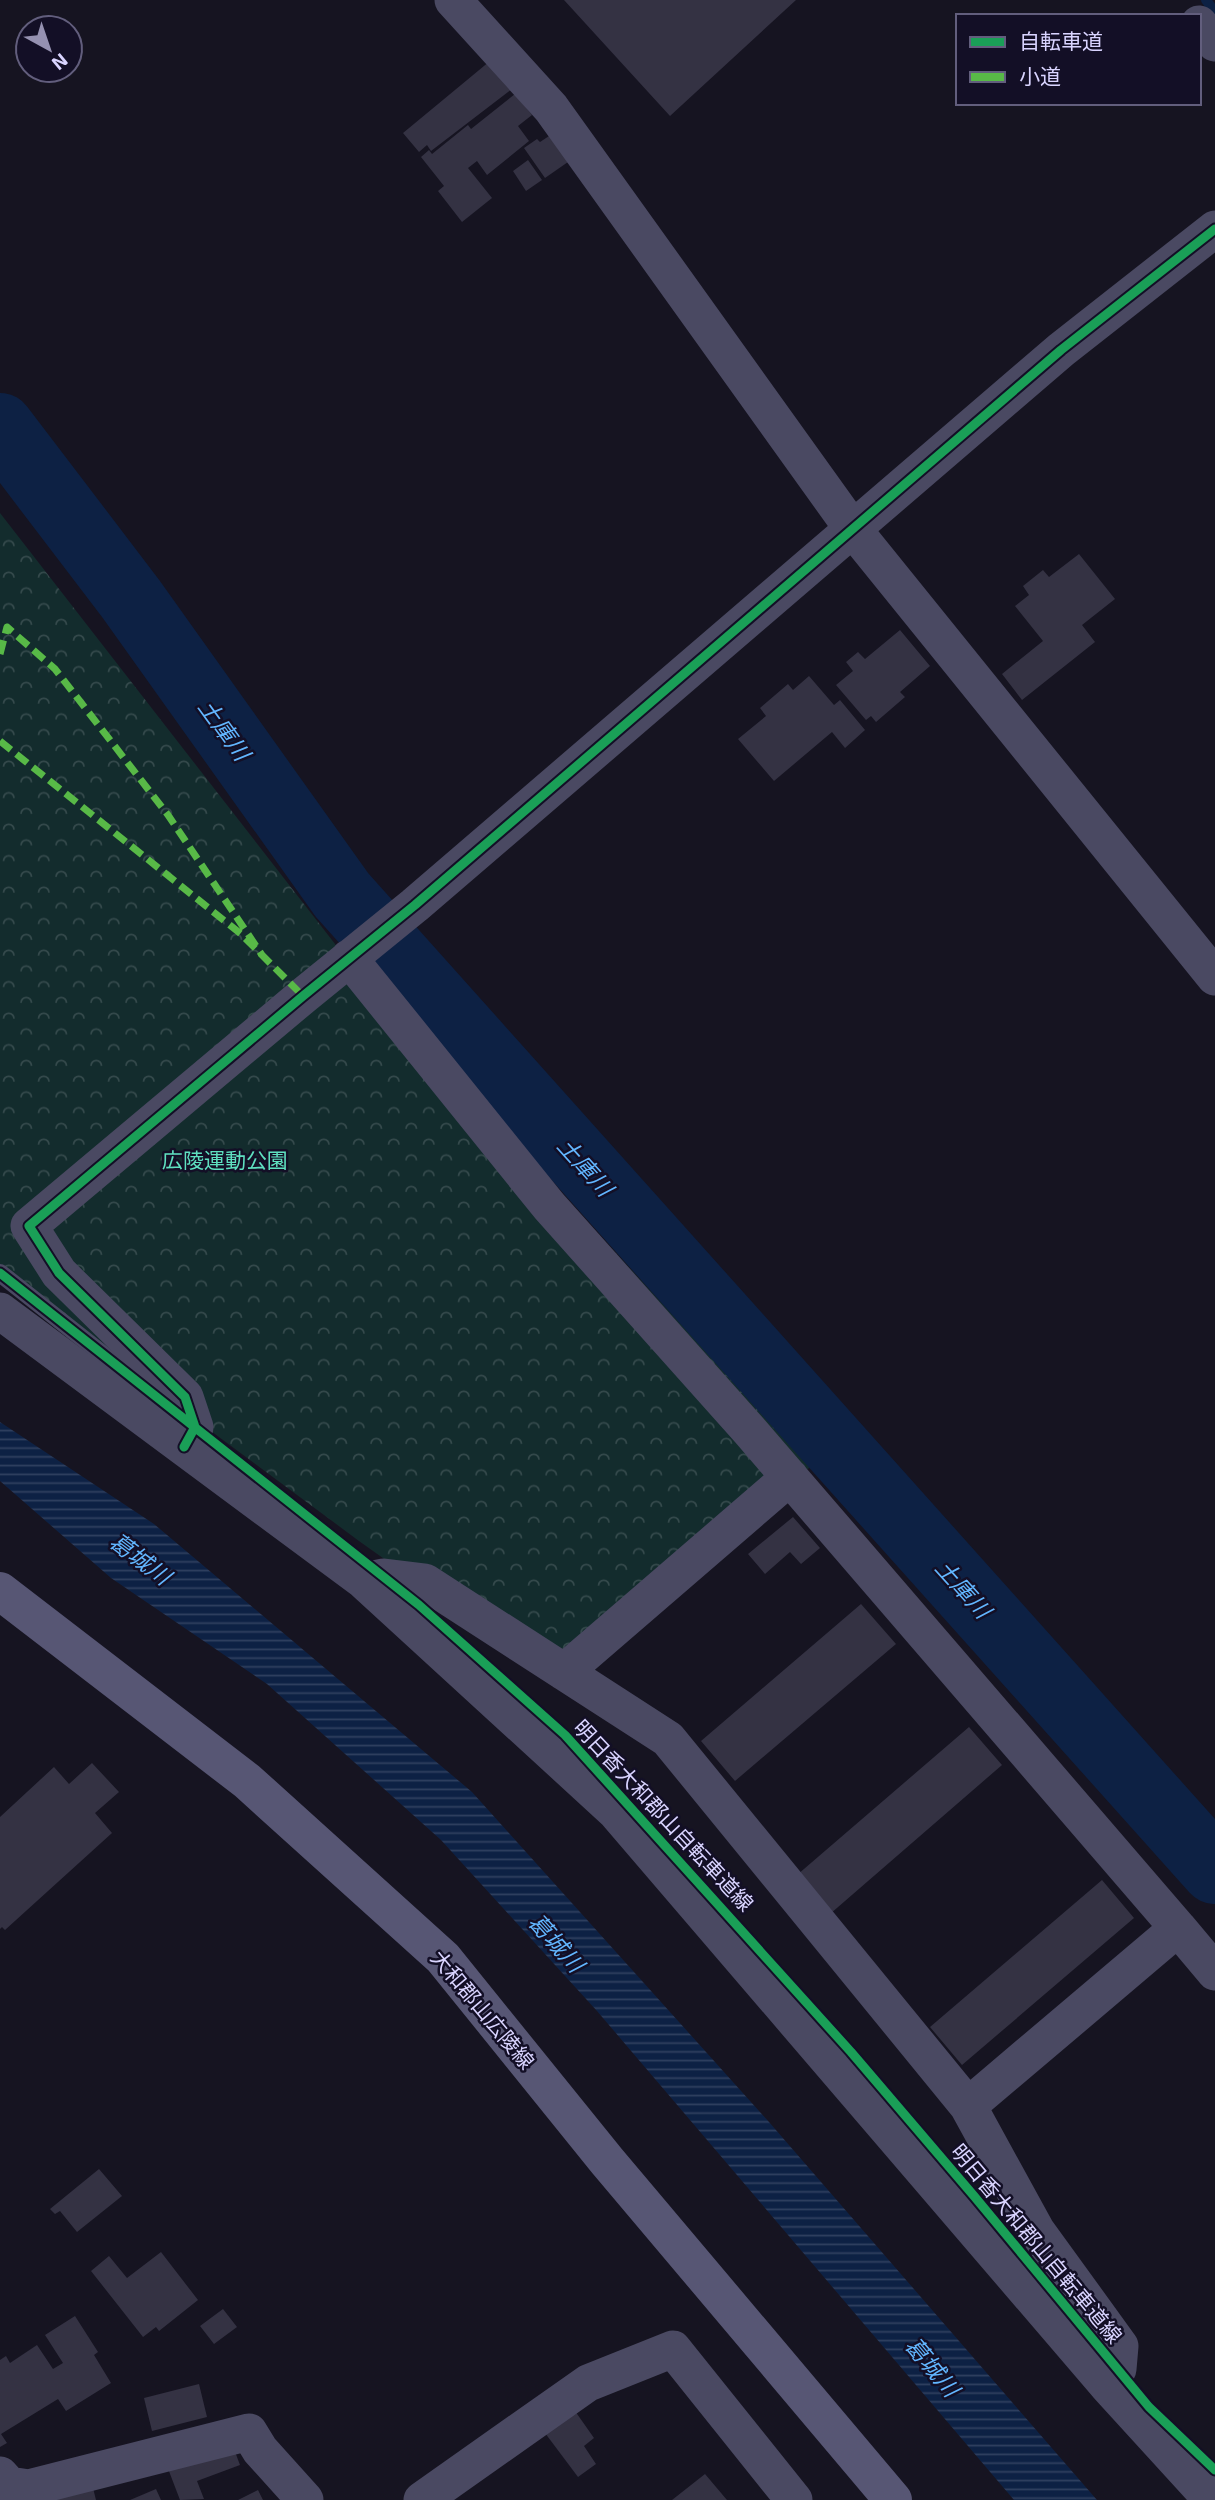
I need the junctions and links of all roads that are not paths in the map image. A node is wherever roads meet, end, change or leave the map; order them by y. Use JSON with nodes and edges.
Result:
{"nodes":[{"id":1,"x":453,"y":0,"type":"edge"},
{"id":2,"x":1180,"y":0,"type":"edge"},
{"id":3,"x":1191,"y":14,"type":"edge"},
{"id":4,"x":1201,"y":26,"type":"edge"},
{"id":5,"x":1215,"y":43,"type":"edge"},
{"id":6,"x":1215,"y":229,"type":"edge"},
{"id":7,"x":852,"y":528,"type":"junction"},
{"id":8,"x":349,"y":958,"type":"junction"},
{"id":9,"x":1215,"y":976,"type":"edge"},
{"id":10,"x":0,"y":1273,"type":"edge"},
{"id":11,"x":0,"y":1311,"type":"edge"},
{"id":12,"x":189,"y":1437,"type":"junction"},
{"id":13,"x":790,"y":1477,"type":"junction"},
{"id":14,"x":364,"y":1581,"type":"junction"},
{"id":15,"x":0,"y":1591,"type":"edge"},
{"id":16,"x":564,"y":1672,"type":"junction"},
{"id":17,"x":1178,"y":1928,"type":"junction"},
{"id":18,"x":1215,"y":1972,"type":"edge"},
{"id":19,"x":968,"y":2106,"type":"junction"},
{"id":20,"x":1108,"y":2386,"type":"junction"},
{"id":21,"x":0,"y":2475,"type":"edge"},
{"id":22,"x":305,"y":2500,"type":"edge"},
{"id":23,"x":422,"y":2500,"type":"edge"},
{"id":24,"x":794,"y":2500,"type":"edge"},
{"id":25,"x":893,"y":2500,"type":"edge"},
{"id":26,"x":1212,"y":2500,"type":"edge"}],
"edges":[{"from":1,"to":7,"type":"street"},
{"from":2,"to":3,"type":"street"},
{"from":4,"to":5,"type":"street"},
{"from":6,"to":7,"type":"street"},
{"from":7,"to":8,"type":"street"},
{"from":7,"to":9,"type":"street"},
{"from":8,"to":12,"type":"street"},
{"from":8,"to":13,"type":"street"},
{"from":10,"to":12,"type":"lane"},
{"from":11,"to":12,"type":"street"},
{"from":12,"to":14,"type":"street"},
{"from":13,"to":16,"type":"street"},
{"from":13,"to":17,"type":"street"},
{"from":14,"to":16,"type":"street"},
{"from":14,"to":20,"type":"street"},
{"from":15,"to":25,"type":"main road","name":"大和郡山広陵線"},
{"from":16,"to":19,"type":"street"},
{"from":17,"to":18,"type":"street"},
{"from":17,"to":19,"type":"street"},
{"from":19,"to":20,"type":"street"},
{"from":20,"to":26,"type":"street"},
{"from":21,"to":22,"type":"street"},
{"from":23,"to":24,"type":"street"}]}
